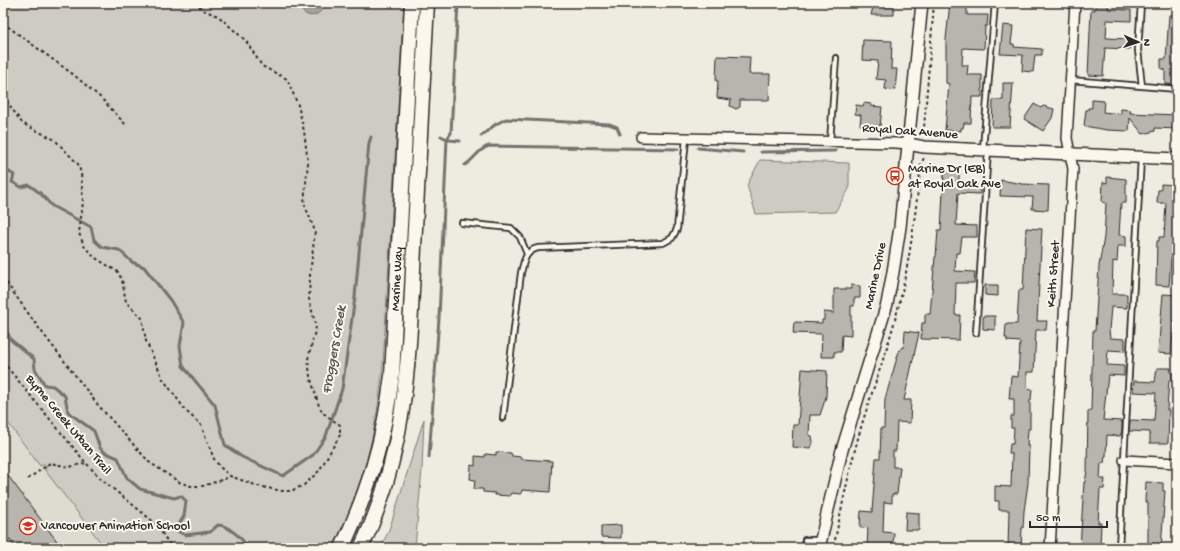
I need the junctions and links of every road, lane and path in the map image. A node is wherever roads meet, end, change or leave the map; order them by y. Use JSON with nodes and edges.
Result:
{"nodes":[{"id":1,"x":197,"y":3,"type":"edge"},
{"id":2,"x":412,"y":3,"type":"edge"},
{"id":3,"x":427,"y":3,"type":"edge"},
{"id":4,"x":922,"y":3,"type":"edge"},
{"id":5,"x":934,"y":3,"type":"edge"},
{"id":6,"x":995,"y":3,"type":"edge"},
{"id":7,"x":1075,"y":3,"type":"edge"},
{"id":8,"x":1141,"y":3,"type":"edge"},
{"id":9,"x":3,"y":23,"type":"edge"},
{"id":10,"x":836,"y":58,"type":"dead end"},
{"id":11,"x":1070,"y":80,"type":"junction"},
{"id":12,"x":1142,"y":86,"type":"junction"},
{"id":13,"x":1177,"y":89,"type":"edge"},
{"id":14,"x":3,"y":96,"type":"edge"},
{"id":15,"x":126,"y":125,"type":"dead end"},
{"id":16,"x":920,"y":130,"type":"dead end"},
{"id":17,"x":641,"y":137,"type":"dead end"},
{"id":18,"x":686,"y":139,"type":"junction"},
{"id":19,"x":830,"y":142,"type":"junction"},
{"id":20,"x":908,"y":144,"type":"junction"},
{"id":21,"x":985,"y":150,"type":"junction"},
{"id":22,"x":1069,"y":154,"type":"junction"},
{"id":23,"x":1141,"y":157,"type":"junction"},
{"id":24,"x":1177,"y":159,"type":"edge"},
{"id":25,"x":462,"y":223,"type":"dead end"},
{"id":26,"x":527,"y":254,"type":"junction"},
{"id":27,"x":3,"y":278,"type":"edge"},
{"id":28,"x":976,"y":333,"type":"dead end"},
{"id":29,"x":3,"y":362,"type":"edge"},
{"id":30,"x":503,"y":418,"type":"dead end"},
{"id":31,"x":1124,"y":460,"type":"junction"},
{"id":32,"x":86,"y":463,"type":"junction"},
{"id":33,"x":1177,"y":463,"type":"edge"},
{"id":34,"x":232,"y":476,"type":"junction"},
{"id":35,"x":28,"y":479,"type":"dead end"},
{"id":36,"x":804,"y":540,"type":"dead end"},
{"id":37,"x":819,"y":544,"type":"edge"},
{"id":38,"x":172,"y":548,"type":"edge"},
{"id":39,"x":342,"y":548,"type":"edge"},
{"id":40,"x":362,"y":548,"type":"edge"},
{"id":41,"x":1050,"y":548,"type":"edge"},
{"id":42,"x":1118,"y":548,"type":"edge"}],
"edges":[{"from":1,"to":34,"type":"path"},
{"from":2,"to":39,"type":"main road","name":"Marine Way"},
{"from":3,"to":40,"type":"main road","name":"Marine Way"},
{"from":4,"to":20,"type":"street","name":"Marine Drive"},
{"from":5,"to":16,"type":"path"},
{"from":6,"to":21,"type":"lane"},
{"from":7,"to":11,"type":"street","name":"Keith Street"},
{"from":8,"to":12,"type":"lane"},
{"from":9,"to":15,"type":"path"},
{"from":10,"to":19,"type":"lane"},
{"from":11,"to":12,"type":"lane"},
{"from":11,"to":22,"type":"street","name":"Keith Street"},
{"from":12,"to":13,"type":"lane"},
{"from":14,"to":34,"type":"path"},
{"from":17,"to":18,"type":"street","name":"Royal Oak Avenue"},
{"from":18,"to":19,"type":"street","name":"Royal Oak Avenue"},
{"from":18,"to":26,"type":"lane"},
{"from":19,"to":20,"type":"street","name":"Royal Oak Avenue"},
{"from":20,"to":21,"type":"street","name":"Royal Oak Avenue"},
{"from":20,"to":37,"type":"street","name":"Marine Drive"},
{"from":21,"to":22,"type":"street","name":"Royal Oak Avenue"},
{"from":21,"to":28,"type":"lane"},
{"from":22,"to":23,"type":"street","name":"Royal Oak Avenue"},
{"from":22,"to":41,"type":"street","name":"Keith Street"},
{"from":23,"to":24,"type":"street","name":"Royal Oak Avenue"},
{"from":23,"to":31,"type":"lane"},
{"from":25,"to":26,"type":"lane"},
{"from":26,"to":30,"type":"lane"},
{"from":27,"to":34,"type":"path"},
{"from":29,"to":32,"type":"path","name":"Byrne Creek Urban Trail"},
{"from":31,"to":33,"type":"street"},
{"from":31,"to":42,"type":"lane"},
{"from":32,"to":35,"type":"path"},
{"from":32,"to":38,"type":"path","name":"Byrne Creek Urban Trail"},
{"from":36,"to":37,"type":"lane"}]}
